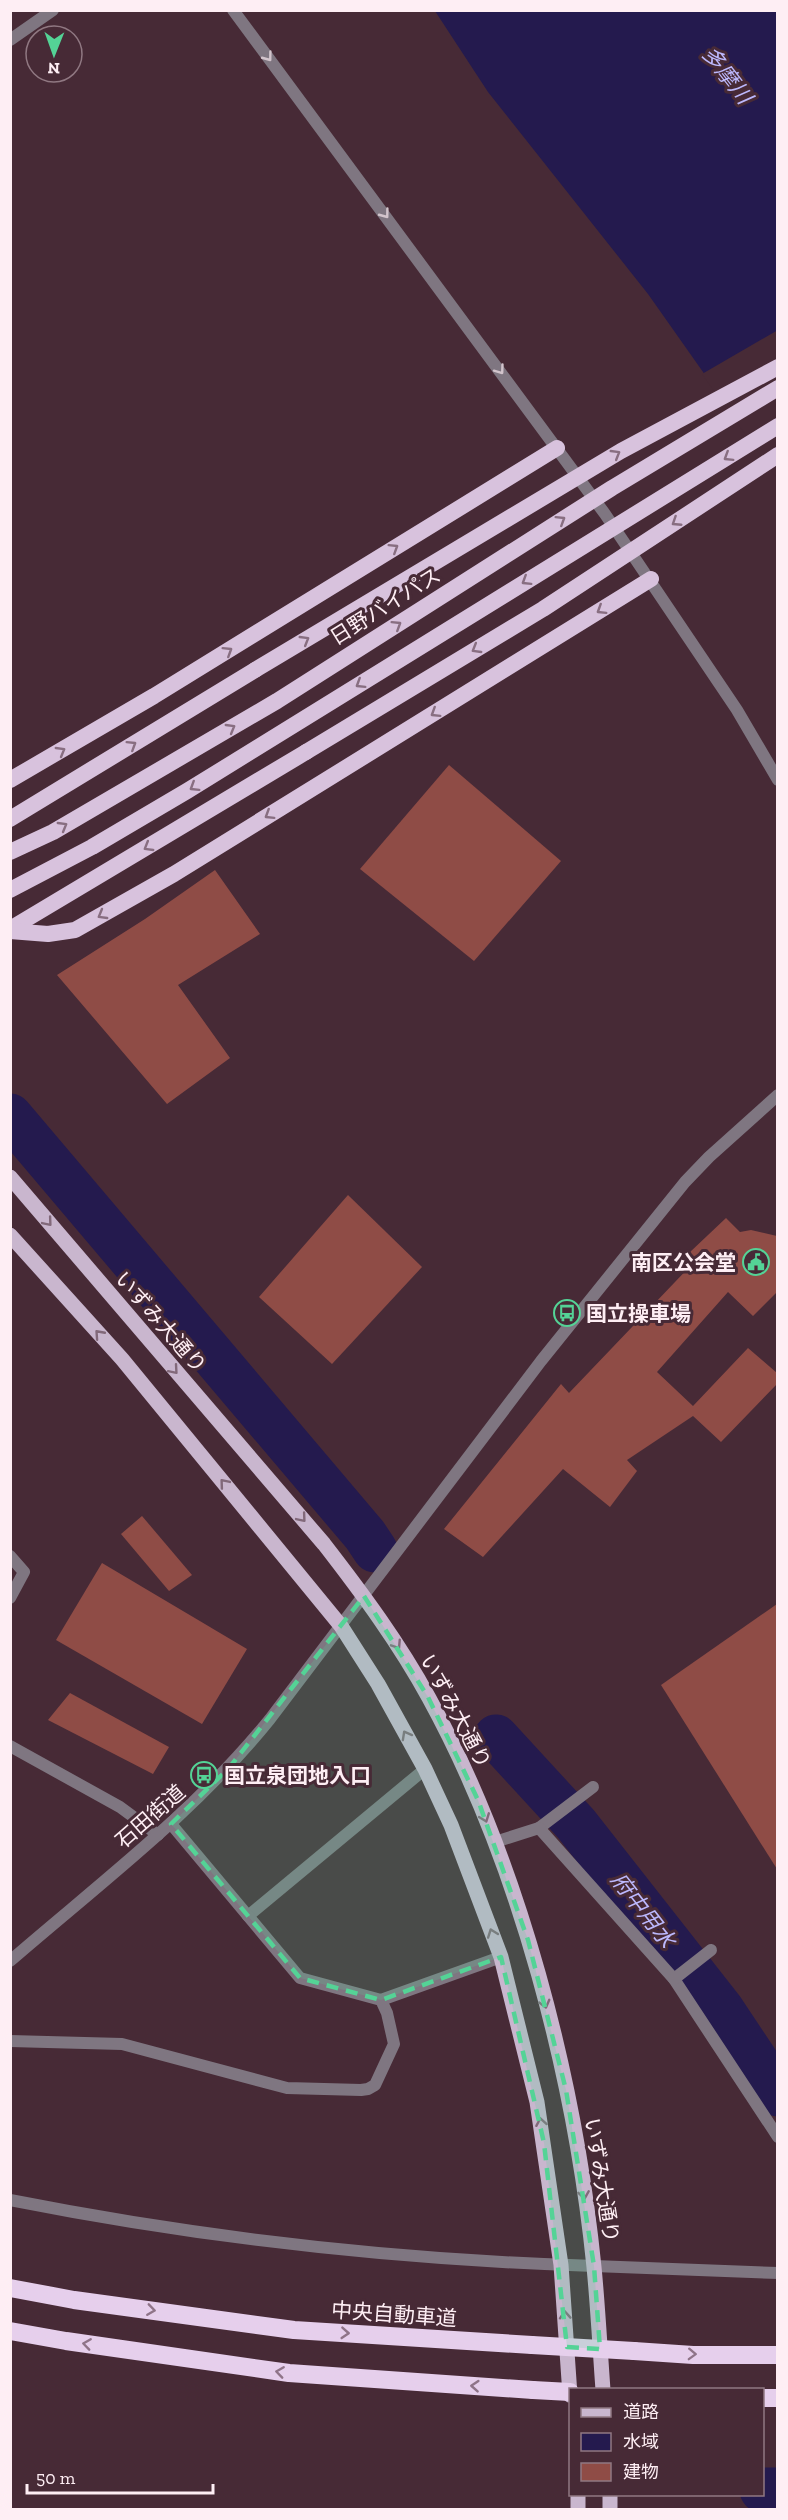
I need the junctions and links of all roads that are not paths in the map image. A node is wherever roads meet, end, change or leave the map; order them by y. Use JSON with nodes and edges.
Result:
{"nodes":[{"id":1,"x":53,"y":10,"type":"edge"},
{"id":2,"x":233,"y":10,"type":"edge"},
{"id":3,"x":10,"y":40,"type":"edge"},
{"id":4,"x":777,"y":367,"type":"edge"},
{"id":5,"x":777,"y":388,"type":"edge"},
{"id":6,"x":777,"y":426,"type":"edge"},
{"id":7,"x":557,"y":448,"type":"junction"},
{"id":8,"x":777,"y":455,"type":"edge"},
{"id":9,"x":651,"y":579,"type":"junction"},
{"id":10,"x":10,"y":780,"type":"edge"},
{"id":11,"x":777,"y":780,"type":"edge"},
{"id":12,"x":10,"y":819,"type":"edge"},
{"id":13,"x":10,"y":852,"type":"edge"},
{"id":14,"x":10,"y":890,"type":"edge"},
{"id":15,"x":10,"y":930,"type":"edge"},
{"id":16,"x":777,"y":1095,"type":"edge"},
{"id":17,"x":10,"y":1177,"type":"edge"},
{"id":18,"x":10,"y":1234,"type":"edge"},
{"id":19,"x":10,"y":1556,"type":"edge"},
{"id":20,"x":364,"y":1596,"type":"junction"},
{"id":21,"x":10,"y":1598,"type":"edge"},
{"id":22,"x":341,"y":1626,"type":"junction"},
{"id":23,"x":10,"y":1746,"type":"edge"},
{"id":24,"x":425,"y":1769,"type":"junction"},
{"id":25,"x":588,"y":1790,"type":"dead end"},
{"id":26,"x":171,"y":1824,"type":"junction"},
{"id":27,"x":539,"y":1828,"type":"junction"},
{"id":28,"x":158,"y":1835,"type":"junction"},
{"id":29,"x":495,"y":1842,"type":"junction"},
{"id":30,"x":248,"y":1916,"type":"junction"},
{"id":31,"x":706,"y":1953,"type":"dead end"},
{"id":32,"x":501,"y":1957,"type":"junction"},
{"id":33,"x":10,"y":1961,"type":"edge"},
{"id":34,"x":678,"y":1976,"type":"junction"},
{"id":35,"x":381,"y":2000,"type":"junction"},
{"id":36,"x":10,"y":2041,"type":"edge"},
{"id":37,"x":777,"y":2137,"type":"edge"},
{"id":38,"x":10,"y":2200,"type":"edge"},
{"id":39,"x":561,"y":2265,"type":"junction"},
{"id":40,"x":594,"y":2266,"type":"junction"},
{"id":41,"x":777,"y":2272,"type":"edge"},
{"id":42,"x":10,"y":2288,"type":"edge"},
{"id":43,"x":10,"y":2331,"type":"edge"},
{"id":44,"x":777,"y":2355,"type":"edge"},
{"id":45,"x":570,"y":2388,"type":"edge"},
{"id":46,"x":603,"y":2388,"type":"edge"},
{"id":47,"x":569,"y":2393,"type":"edge"}],
"edges":[{"from":1,"to":3,"type":"street"},
{"from":2,"to":7,"type":"street","one_way":true},
{"from":12,"to":4,"type":"highway","one_way":true,"bridge":true},
{"from":13,"to":5,"type":"highway","name":"日野バイパス","one_way":true,"bridge":true},
{"from":6,"to":14,"type":"highway","one_way":true,"bridge":true},
{"from":7,"to":9,"type":"street"},
{"from":10,"to":7,"type":"highway","one_way":true},
{"from":8,"to":15,"type":"highway","one_way":true,"bridge":true},
{"from":9,"to":11,"type":"street"},
{"from":9,"to":15,"type":"highway","one_way":true},
{"from":16,"to":20,"type":"street","name":"石田街道"},
{"from":17,"to":20,"type":"main road","name":"いずみ大通り","one_way":true},
{"from":22,"to":18,"type":"main road","one_way":true},
{"from":19,"to":21,"type":"street"},
{"from":20,"to":22,"type":"street","name":"石田街道"},
{"from":20,"to":29,"type":"main road","name":"いずみ大通り","one_way":true},
{"from":24,"to":22,"type":"main road","one_way":true},
{"from":22,"to":26,"type":"street","name":"石田街道"},
{"from":23,"to":28,"type":"street"},
{"from":24,"to":30,"type":"street"},
{"from":32,"to":24,"type":"main road","one_way":true},
{"from":25,"to":27,"type":"street"},
{"from":26,"to":28,"type":"street","name":"石田街道"},
{"from":26,"to":30,"type":"street"},
{"from":27,"to":29,"type":"street"},
{"from":27,"to":34,"type":"street"},
{"from":28,"to":33,"type":"street","name":"石田街道"},
{"from":29,"to":40,"type":"main road","name":"いずみ大通り","one_way":true},
{"from":30,"to":35,"type":"street"},
{"from":31,"to":34,"type":"street"},
{"from":32,"to":35,"type":"street"},
{"from":39,"to":32,"type":"main road","one_way":true},
{"from":34,"to":37,"type":"street"},
{"from":35,"to":36,"type":"street"},
{"from":38,"to":39,"type":"street"},
{"from":39,"to":40,"type":"street"},
{"from":45,"to":39,"type":"main road","one_way":true},
{"from":40,"to":41,"type":"street"},
{"from":40,"to":46,"type":"main road","name":"いずみ大通り"},
{"from":42,"to":44,"type":"highway","name":"中央自動車道","one_way":true,"bridge":true},
{"from":47,"to":43,"type":"highway","one_way":true,"bridge":true}]}
